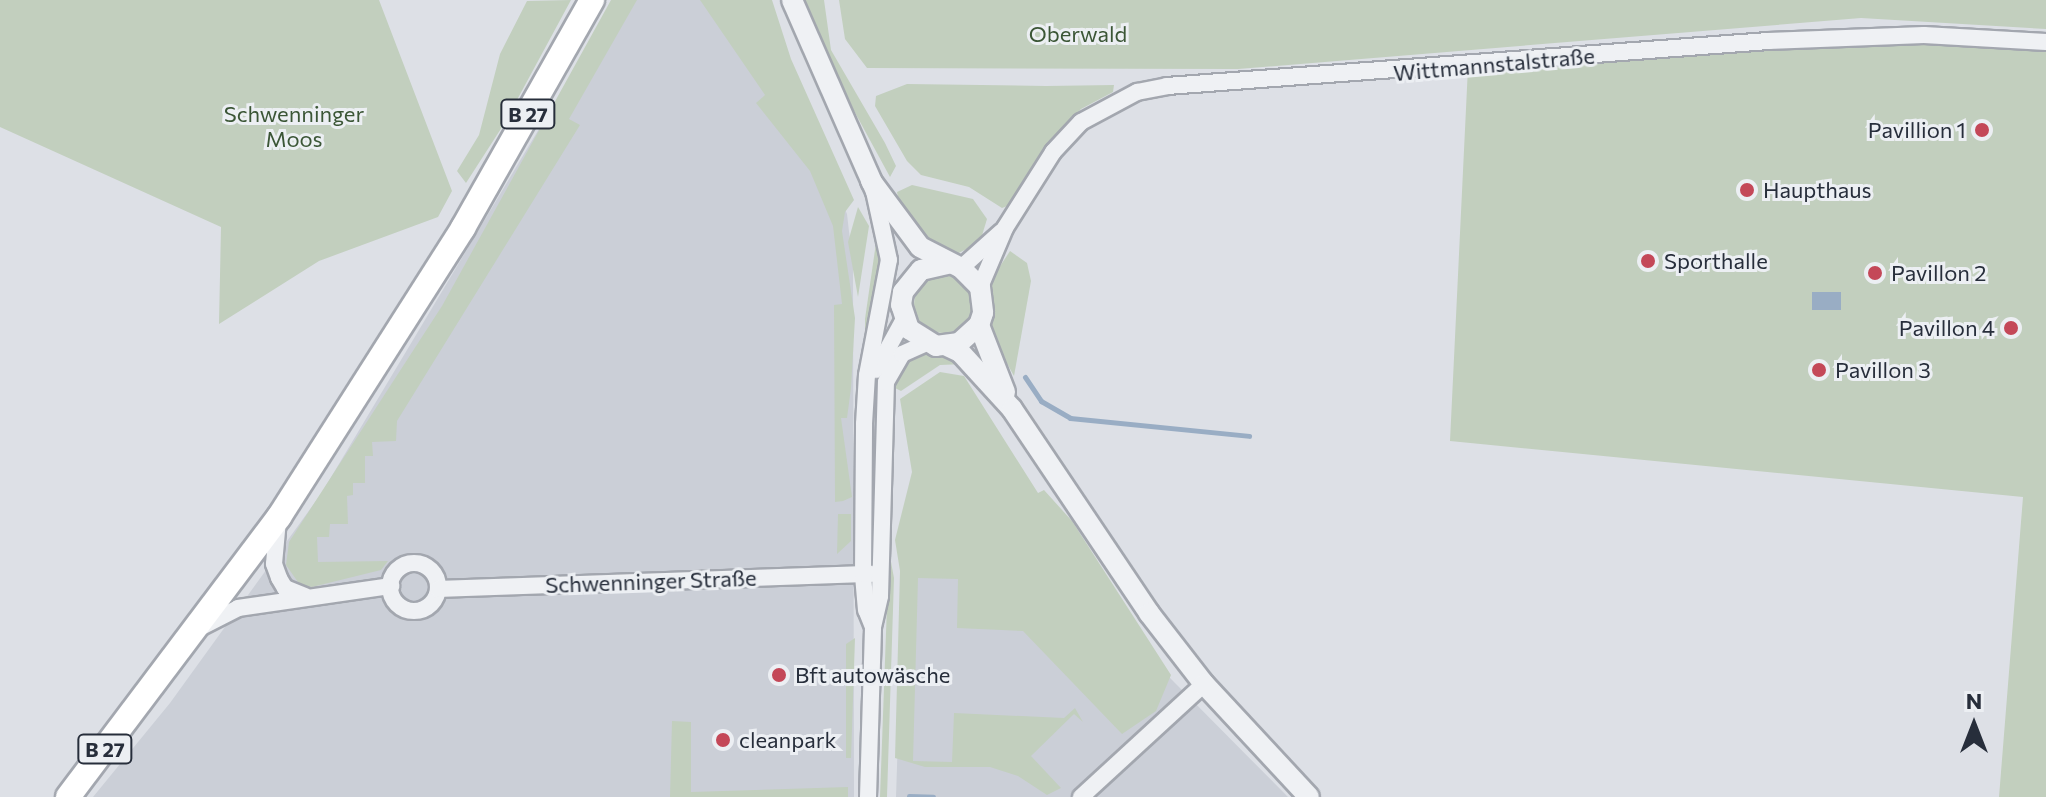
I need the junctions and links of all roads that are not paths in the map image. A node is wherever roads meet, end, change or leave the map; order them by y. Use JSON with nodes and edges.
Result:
{"nodes":[{"id":1,"x":592,"y":0,"type":"edge"},
{"id":2,"x":792,"y":0,"type":"edge"},
{"id":3,"x":2046,"y":42,"type":"edge"},
{"id":4,"x":871,"y":181,"type":"junction"},
{"id":5,"x":1005,"y":228,"type":"junction"},
{"id":6,"x":954,"y":266,"type":"junction"},
{"id":7,"x":910,"y":279,"type":"junction"},
{"id":8,"x":980,"y":287,"type":"junction"},
{"id":9,"x":904,"y":319,"type":"junction"},
{"id":10,"x":979,"y":325,"type":"junction"},
{"id":11,"x":937,"y":345,"type":"junction"},
{"id":12,"x":866,"y":400,"type":"junction"},
{"id":13,"x":1012,"y":409,"type":"junction"},
{"id":14,"x":279,"y":517,"type":"junction"},
{"id":15,"x":872,"y":574,"type":"junction"},
{"id":16,"x":391,"y":586,"type":"junction"},
{"id":17,"x":438,"y":589,"type":"junction"},
{"id":18,"x":310,"y":598,"type":"junction"},
{"id":19,"x":195,"y":631,"type":"junction"},
{"id":20,"x":1204,"y":684,"type":"junction"},
{"id":21,"x":68,"y":797,"type":"edge"},
{"id":22,"x":868,"y":797,"type":"edge"},
{"id":23,"x":1081,"y":797,"type":"edge"},
{"id":24,"x":1309,"y":797,"type":"edge"}],
"edges":[{"from":1,"to":14,"type":"main road","number":"B 27"},
{"from":2,"to":4,"type":"street"},
{"from":3,"to":5,"type":"street","name":"Wittmannstalstraße"},
{"from":4,"to":6,"type":"street"},
{"from":4,"to":7,"type":"street"},
{"from":4,"to":12,"type":"street"},
{"from":5,"to":6,"type":"street","name":"Wittmannstalstraße"},
{"from":5,"to":8,"type":"street","name":"Wittmannstalstraße"},
{"from":6,"to":7,"type":"street"},
{"from":6,"to":8,"type":"street"},
{"from":7,"to":9,"type":"street"},
{"from":8,"to":10,"type":"street"},
{"from":9,"to":11,"type":"street"},
{"from":9,"to":12,"type":"street"},
{"from":10,"to":11,"type":"street"},
{"from":10,"to":13,"type":"street"},
{"from":11,"to":13,"type":"street"},
{"from":11,"to":15,"type":"street"},
{"from":12,"to":15,"type":"street"},
{"from":13,"to":20,"type":"street"},
{"from":14,"to":18,"type":"street"},
{"from":14,"to":19,"type":"main road","number":"B 27"},
{"from":15,"to":17,"type":"street","name":"Schwenninger Straße"},
{"from":15,"to":22,"type":"street"},
{"from":16,"to":17,"type":"street"},
{"from":16,"to":17,"type":"street"},
{"from":16,"to":18,"type":"street"},
{"from":18,"to":19,"type":"street"},
{"from":19,"to":21,"type":"main road","number":"B 27"},
{"from":20,"to":23,"type":"street"},
{"from":20,"to":24,"type":"street"}]}
